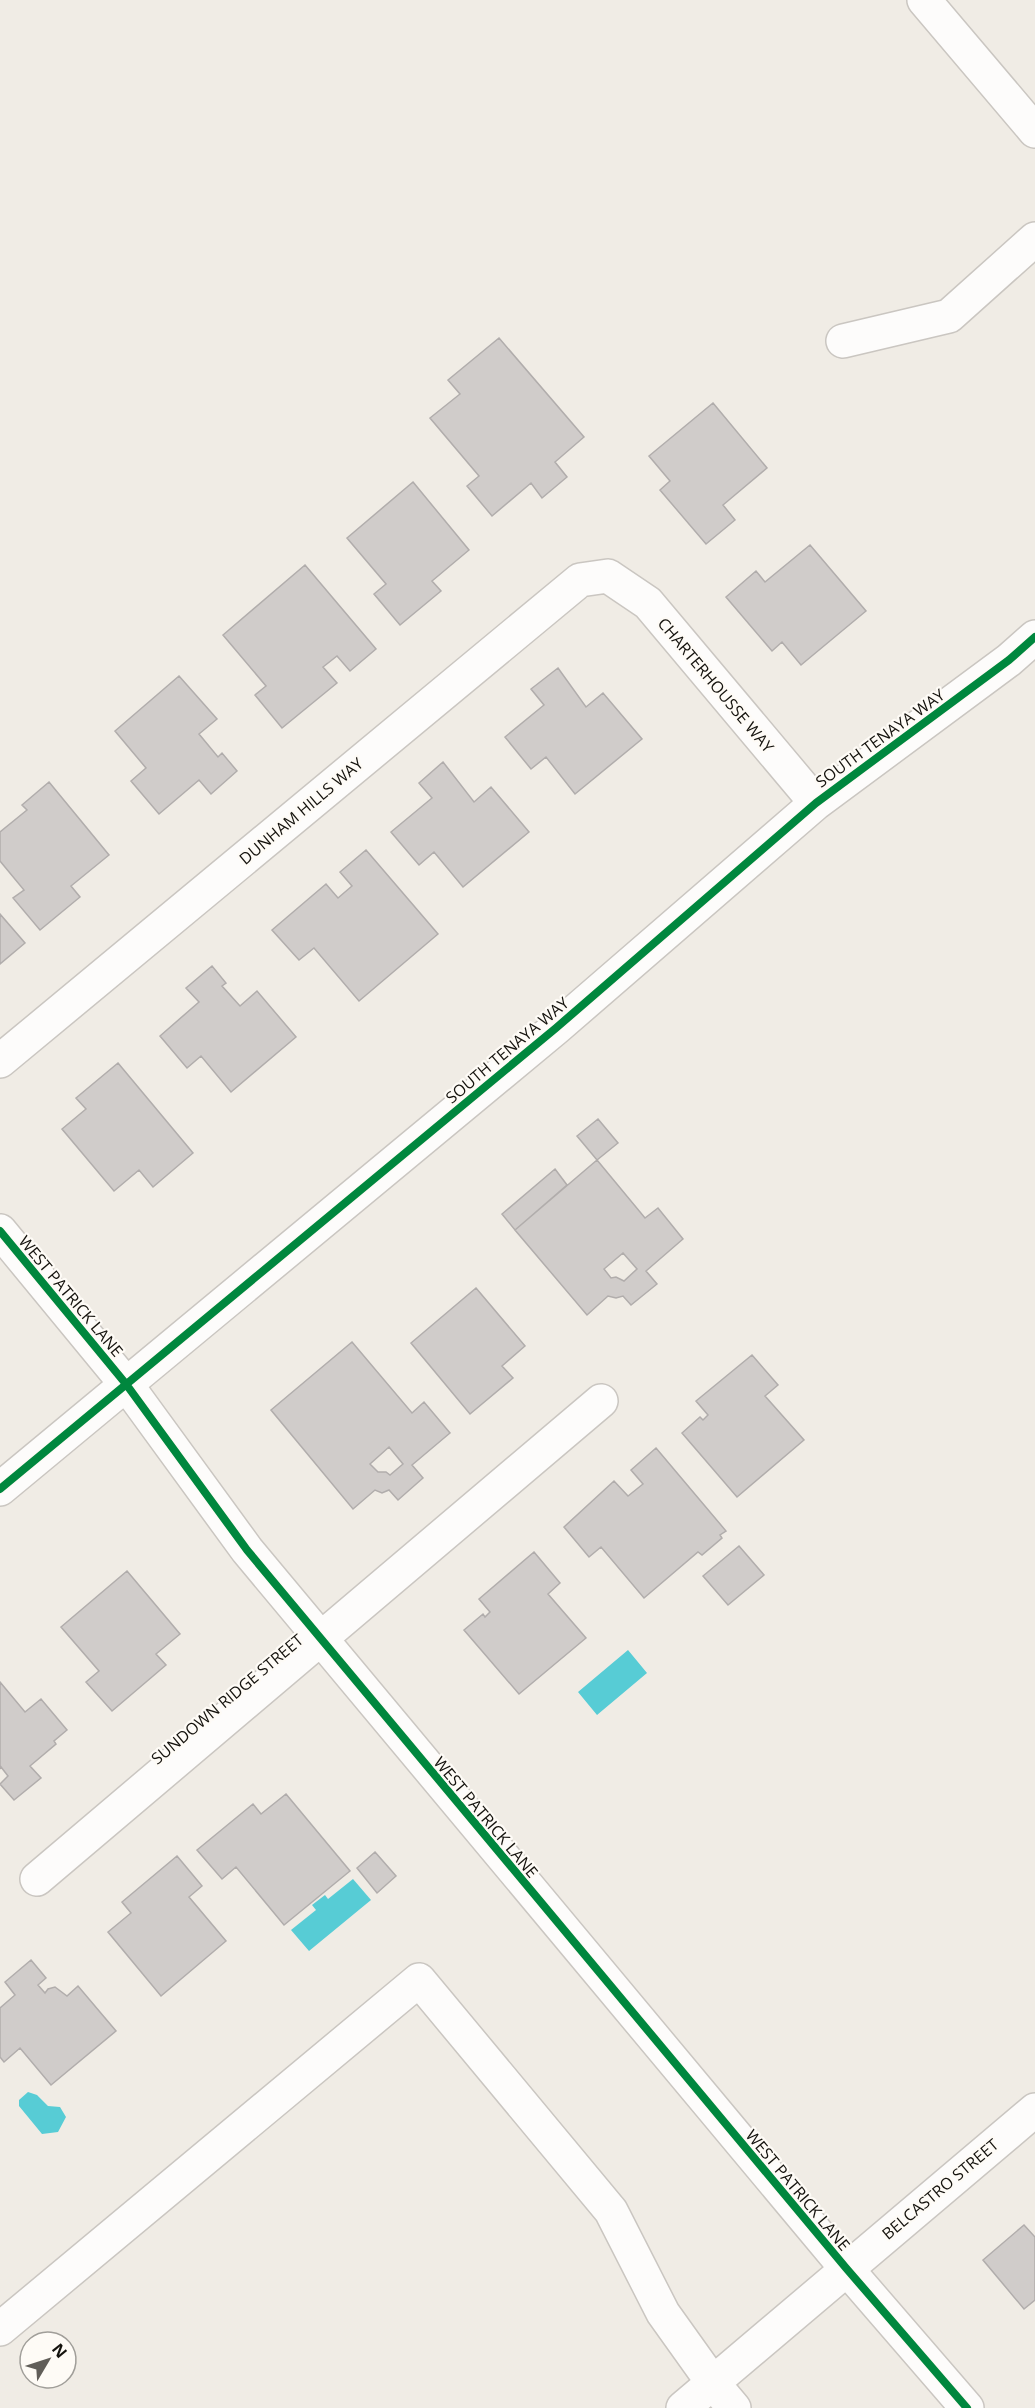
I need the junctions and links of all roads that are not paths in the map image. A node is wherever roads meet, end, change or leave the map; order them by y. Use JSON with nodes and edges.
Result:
{"nodes":[{"id":1,"x":924,"y":0,"type":"edge"},
{"id":2,"x":1035,"y":131,"type":"edge"},
{"id":3,"x":1035,"y":239,"type":"edge"},
{"id":4,"x":843,"y":342,"type":"dead end"},
{"id":5,"x":608,"y":576,"type":"joint"},
{"id":6,"x":1035,"y":637,"type":"edge"},
{"id":7,"x":816,"y":803,"type":"junction"},
{"id":8,"x":0,"y":1061,"type":"edge"},
{"id":9,"x":0,"y":1231,"type":"edge"},
{"id":10,"x":126,"y":1384,"type":"junction"},
{"id":11,"x":601,"y":1401,"type":"dead end"},
{"id":12,"x":0,"y":1489,"type":"edge"},
{"id":13,"x":320,"y":1638,"type":"junction"},
{"id":14,"x":37,"y":1879,"type":"dead end"},
{"id":15,"x":1035,"y":2110,"type":"edge"},
{"id":16,"x":846,"y":2268,"type":"junction"},
{"id":17,"x":0,"y":2329,"type":"edge"},
{"id":18,"x":712,"y":2383,"type":"junction"},
{"id":19,"x":683,"y":2408,"type":"edge"},
{"id":20,"x":734,"y":2408,"type":"edge"},
{"id":21,"x":967,"y":2408,"type":"edge"}],
"edges":[{"from":1,"to":2,"type":"street"},
{"from":3,"to":4,"type":"street"},
{"from":5,"to":7,"type":"street","name":"CHARTERHOUSSE WAY"},
{"from":5,"to":8,"type":"street","name":"DUNHAM HILLS WAY"},
{"from":6,"to":7,"type":"street","name":"SOUTH TENAYA WAY"},
{"from":7,"to":10,"type":"street","name":"SOUTH TENAYA WAY"},
{"from":9,"to":10,"type":"street","name":"WEST PATRICK LANE"},
{"from":10,"to":12,"type":"street","name":"SOUTH TENAYA WAY"},
{"from":10,"to":13,"type":"street","name":"WEST PATRICK LANE"},
{"from":11,"to":13,"type":"street","name":"SUNDOWN RIDGE STREET"},
{"from":13,"to":14,"type":"street","name":"SUNDOWN RIDGE STREET"},
{"from":13,"to":16,"type":"street","name":"WEST PATRICK LANE"},
{"from":15,"to":16,"type":"street","name":"BELCASTRO STREET"},
{"from":16,"to":18,"type":"street","name":"BELCASTRO STREET"},
{"from":16,"to":21,"type":"street","name":"WEST PATRICK LANE"},
{"from":17,"to":18,"type":"street"},
{"from":18,"to":19,"type":"street","name":"BELCASTRO STREET"},
{"from":18,"to":20,"type":"street"}]}
